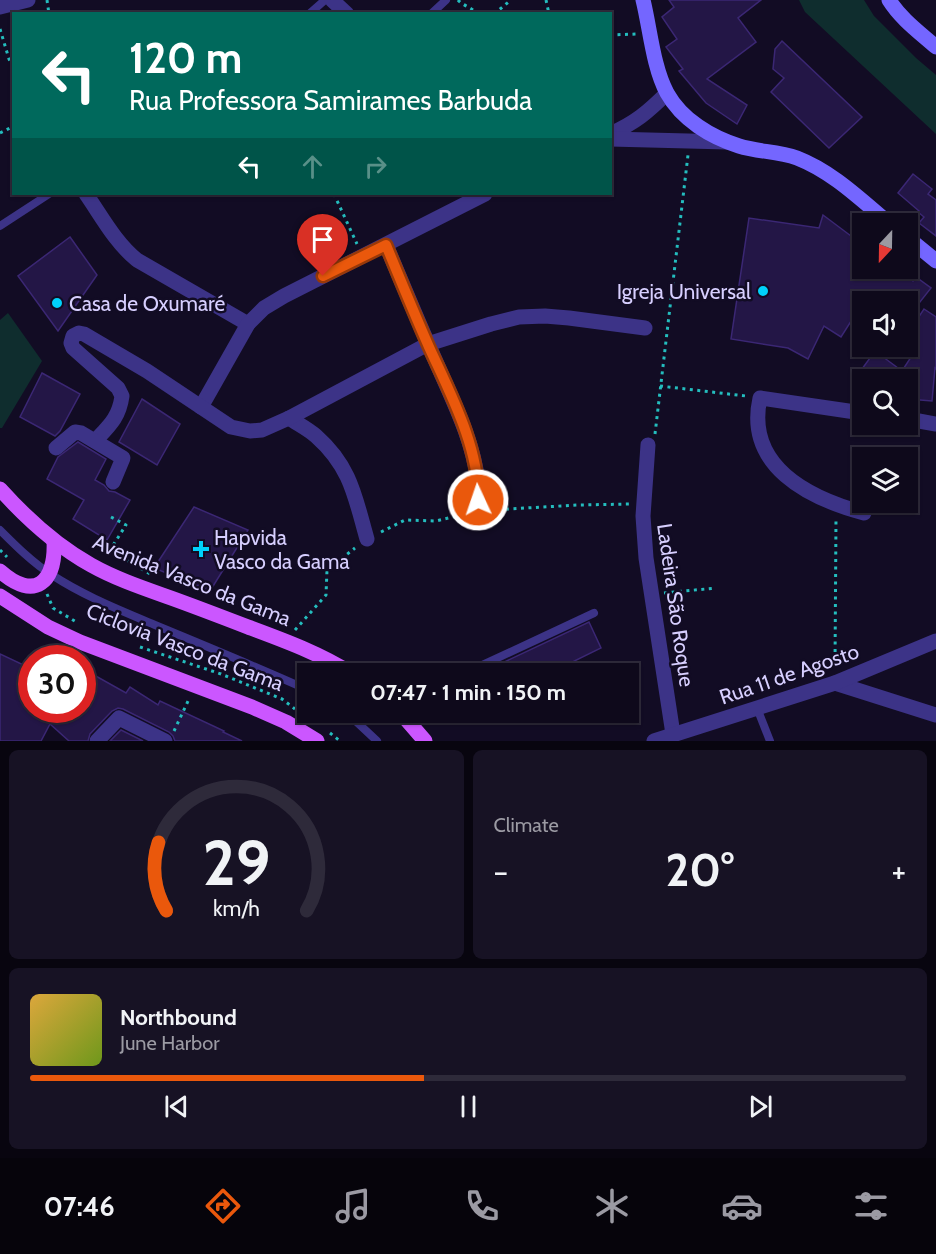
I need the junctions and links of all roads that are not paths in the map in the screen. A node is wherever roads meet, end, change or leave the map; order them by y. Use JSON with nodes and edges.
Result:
{"nodes":[{"id":1,"x":28,"y":0,"type":"edge"},
{"id":2,"x":325,"y":0,"type":"edge"},
{"id":3,"x":332,"y":0,"type":"edge"},
{"id":4,"x":446,"y":0,"type":"edge"},
{"id":5,"x":643,"y":0,"type":"edge"},
{"id":6,"x":889,"y":0,"type":"edge"},
{"id":7,"x":0,"y":6,"type":"edge"},
{"id":8,"x":311,"y":12,"type":"edge"},
{"id":9,"x":345,"y":12,"type":"edge"},
{"id":10,"x":433,"y":12,"type":"edge"},
{"id":11,"x":936,"y":46,"type":"edge"},
{"id":12,"x":667,"y":93,"type":"junction"},
{"id":13,"x":612,"y":133,"type":"edge"},
{"id":14,"x":612,"y":139,"type":"edge"},
{"id":15,"x":727,"y":142,"type":"junction"},
{"id":16,"x":47,"y":195,"type":"edge"},
{"id":17,"x":87,"y":195,"type":"edge"},
{"id":18,"x":482,"y":195,"type":"edge"},
{"id":19,"x":877,"y":213,"type":"edge"},
{"id":20,"x":0,"y":226,"type":"edge"},
{"id":21,"x":386,"y":245,"type":"junction"},
{"id":22,"x":918,"y":246,"type":"edge"},
{"id":23,"x":936,"y":261,"type":"edge"},
{"id":24,"x":248,"y":324,"type":"junction"},
{"id":25,"x":645,"y":328,"type":"dead end"},
{"id":26,"x":428,"y":344,"type":"junction"},
{"id":27,"x":201,"y":406,"type":"junction"},
{"id":28,"x":852,"y":412,"type":"edge"},
{"id":29,"x":289,"y":418,"type":"junction"},
{"id":30,"x":918,"y":421,"type":"edge"},
{"id":31,"x":936,"y":424,"type":"edge"},
{"id":32,"x":94,"y":441,"type":"junction"},
{"id":33,"x":648,"y":445,"type":"road end"},
{"id":34,"x":56,"y":448,"type":"dead end"},
{"id":35,"x":112,"y":482,"type":"dead end"},
{"id":36,"x":0,"y":489,"type":"edge"},
{"id":37,"x":852,"y":509,"type":"edge"},
{"id":38,"x":474,"y":518,"type":"dead end"},
{"id":39,"x":0,"y":530,"type":"edge"},
{"id":40,"x":367,"y":539,"type":"dead end"},
{"id":41,"x":54,"y":541,"type":"junction"},
{"id":42,"x":6,"y":567,"type":"edge"},
{"id":43,"x":50,"y":574,"type":"junction"},
{"id":44,"x":0,"y":596,"type":"edge"},
{"id":45,"x":594,"y":613,"type":"dead end"},
{"id":46,"x":936,"y":641,"type":"edge"},
{"id":47,"x":333,"y":663,"type":"edge"},
{"id":48,"x":487,"y":663,"type":"edge"},
{"id":49,"x":835,"y":683,"type":"junction"},
{"id":50,"x":297,"y":685,"type":"edge"},
{"id":51,"x":757,"y":708,"type":"junction"},
{"id":52,"x":936,"y":715,"type":"edge"},
{"id":53,"x":358,"y":723,"type":"edge"},
{"id":54,"x":409,"y":723,"type":"edge"},
{"id":55,"x":673,"y":734,"type":"junction"},
{"id":56,"x":169,"y":736,"type":"edge"},
{"id":57,"x":323,"y":737,"type":"edge"},
{"id":58,"x":98,"y":741,"type":"edge"},
{"id":59,"x":377,"y":741,"type":"edge"},
{"id":60,"x":425,"y":741,"type":"edge"},
{"id":61,"x":654,"y":741,"type":"edge"},
{"id":62,"x":770,"y":741,"type":"edge"}],
"edges":[{"from":1,"to":7,"type":"street"},
{"from":2,"to":8,"type":"lane"},
{"from":3,"to":9,"type":"street"},
{"from":4,"to":10,"type":"lane"},
{"from":5,"to":12,"type":"street"},
{"from":6,"to":11,"type":"street"},
{"from":12,"to":13,"type":"street"},
{"from":12,"to":15,"type":"street"},
{"from":14,"to":15,"type":"street"},
{"from":15,"to":19,"type":"street"},
{"from":16,"to":20,"type":"lane"},
{"from":17,"to":24,"type":"street"},
{"from":18,"to":21,"type":"street"},
{"from":21,"to":24,"type":"street"},
{"from":21,"to":26,"type":"street"},
{"from":22,"to":23,"type":"street"},
{"from":24,"to":27,"type":"street"},
{"from":25,"to":26,"type":"street"},
{"from":26,"to":29,"type":"street"},
{"from":26,"to":38,"type":"street"},
{"from":27,"to":29,"type":"street"},
{"from":27,"to":32,"type":"street"},
{"from":28,"to":37,"type":"street"},
{"from":29,"to":40,"type":"street"},
{"from":30,"to":31,"type":"street"},
{"from":32,"to":34,"type":"street"},
{"from":32,"to":35,"type":"street"},
{"from":33,"to":55,"type":"street","name":"Ladeira São Roque"},
{"from":36,"to":41,"type":"main road","name":"Avenida Vasco da Gama"},
{"from":39,"to":43,"type":"lane"},
{"from":41,"to":43,"type":"main road"},
{"from":41,"to":47,"type":"main road","name":"Avenida Vasco da Gama"},
{"from":42,"to":43,"type":"main road"},
{"from":43,"to":50,"type":"lane"},
{"from":44,"to":57,"type":"main road"},
{"from":45,"to":48,"type":"lane"},
{"from":46,"to":49,"type":"street","name":"Rua 11 de Agosto"},
{"from":49,"to":51,"type":"street","name":"Rua 11 de Agosto"},
{"from":49,"to":52,"type":"street"},
{"from":51,"to":55,"type":"street","name":"Rua 11 de Agosto"},
{"from":51,"to":62,"type":"lane"},
{"from":53,"to":59,"type":"lane"},
{"from":54,"to":60,"type":"main road"},
{"from":55,"to":61,"type":"street","name":"Rua 11 de Agosto"},
{"from":56,"to":58,"type":"street"}]}
